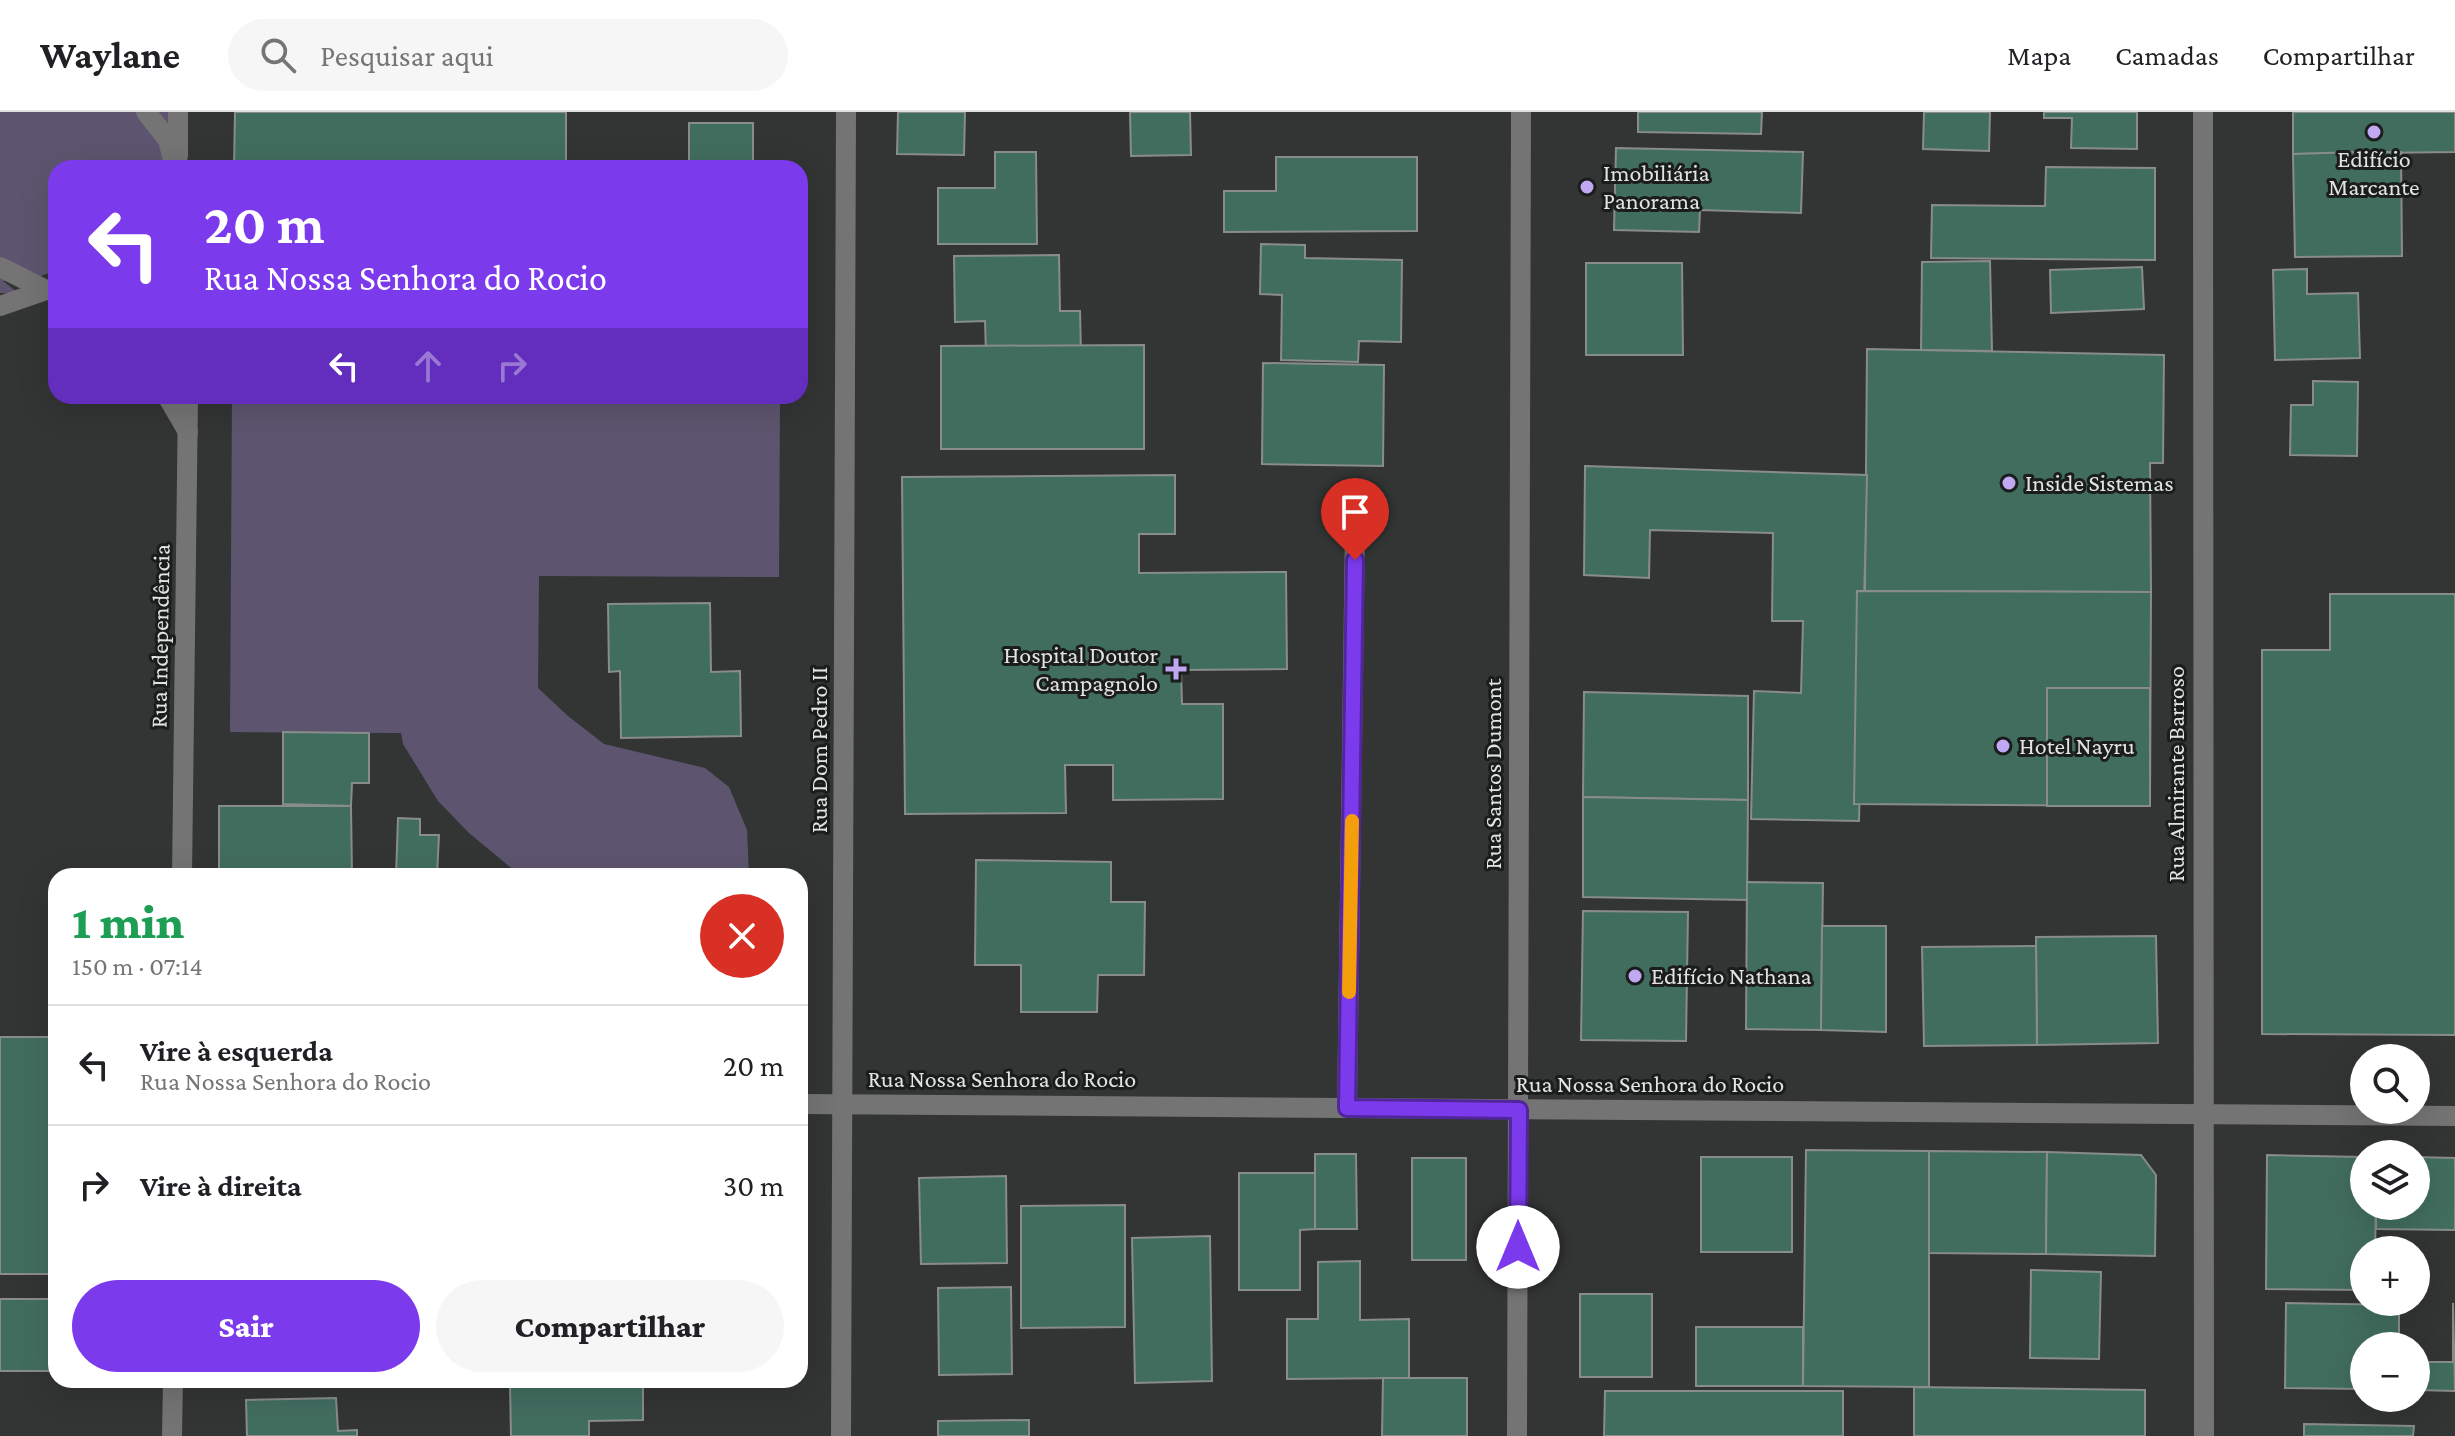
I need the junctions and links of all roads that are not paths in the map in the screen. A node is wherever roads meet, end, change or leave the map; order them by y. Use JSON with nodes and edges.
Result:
{"nodes":[{"id":1,"x":146,"y":112,"type":"edge"},
{"id":2,"x":178,"y":112,"type":"edge"},
{"id":3,"x":846,"y":112,"type":"edge"},
{"id":4,"x":1521,"y":112,"type":"edge"},
{"id":5,"x":2203,"y":112,"type":"edge"},
{"id":6,"x":174,"y":160,"type":"edge"},
{"id":7,"x":176,"y":160,"type":"edge"},
{"id":8,"x":0,"y":267,"type":"edge"},
{"id":9,"x":48,"y":289,"type":"edge"},
{"id":10,"x":48,"y":291,"type":"edge"},
{"id":11,"x":0,"y":306,"type":"edge"},
{"id":12,"x":172,"y":404,"type":"edge"},
{"id":13,"x":188,"y":404,"type":"edge"},
{"id":14,"x":188,"y":432,"type":"junction"},
{"id":15,"x":1355,"y":529,"type":"dead end"},
{"id":16,"x":182,"y":868,"type":"edge"},
{"id":17,"x":808,"y":1104,"type":"edge"},
{"id":18,"x":844,"y":1104,"type":"junction"},
{"id":19,"x":1347,"y":1108,"type":"junction"},
{"id":20,"x":1519,"y":1110,"type":"junction"},
{"id":21,"x":2202,"y":1115,"type":"junction"},
{"id":22,"x":2455,"y":1116,"type":"edge"},
{"id":23,"x":173,"y":1388,"type":"edge"},
{"id":24,"x":172,"y":1436,"type":"edge"},
{"id":25,"x":841,"y":1436,"type":"edge"},
{"id":26,"x":1517,"y":1436,"type":"edge"},
{"id":27,"x":2204,"y":1436,"type":"edge"}],
"edges":[{"from":1,"to":6,"type":"street"},
{"from":2,"to":7,"type":"street"},
{"from":3,"to":18,"type":"street","name":"Rua Dom Pedro II"},
{"from":4,"to":20,"type":"street","name":"Rua Santos Dumont"},
{"from":5,"to":21,"type":"street","name":"Rua Almirante Barroso"},
{"from":8,"to":9,"type":"street"},
{"from":10,"to":11,"type":"street"},
{"from":12,"to":14,"type":"street"},
{"from":13,"to":14,"type":"street","name":"Rua Independência"},
{"from":14,"to":16,"type":"street","name":"Rua Independência"},
{"from":15,"to":19,"type":"street"},
{"from":17,"to":18,"type":"street","name":"Rua Nossa Senhora do Rocio"},
{"from":18,"to":19,"type":"street","name":"Rua Nossa Senhora do Rocio"},
{"from":18,"to":25,"type":"street","name":"Rua Dom Pedro II"},
{"from":19,"to":20,"type":"street","name":"Rua Nossa Senhora do Rocio"},
{"from":20,"to":21,"type":"street","name":"Rua Nossa Senhora do Rocio"},
{"from":20,"to":26,"type":"street","name":"Rua Santos Dumont"},
{"from":21,"to":22,"type":"street","name":"Rua Nossa Senhora do Rocio"},
{"from":21,"to":27,"type":"street","name":"Rua Almirante Barroso"},
{"from":23,"to":24,"type":"street"}]}
